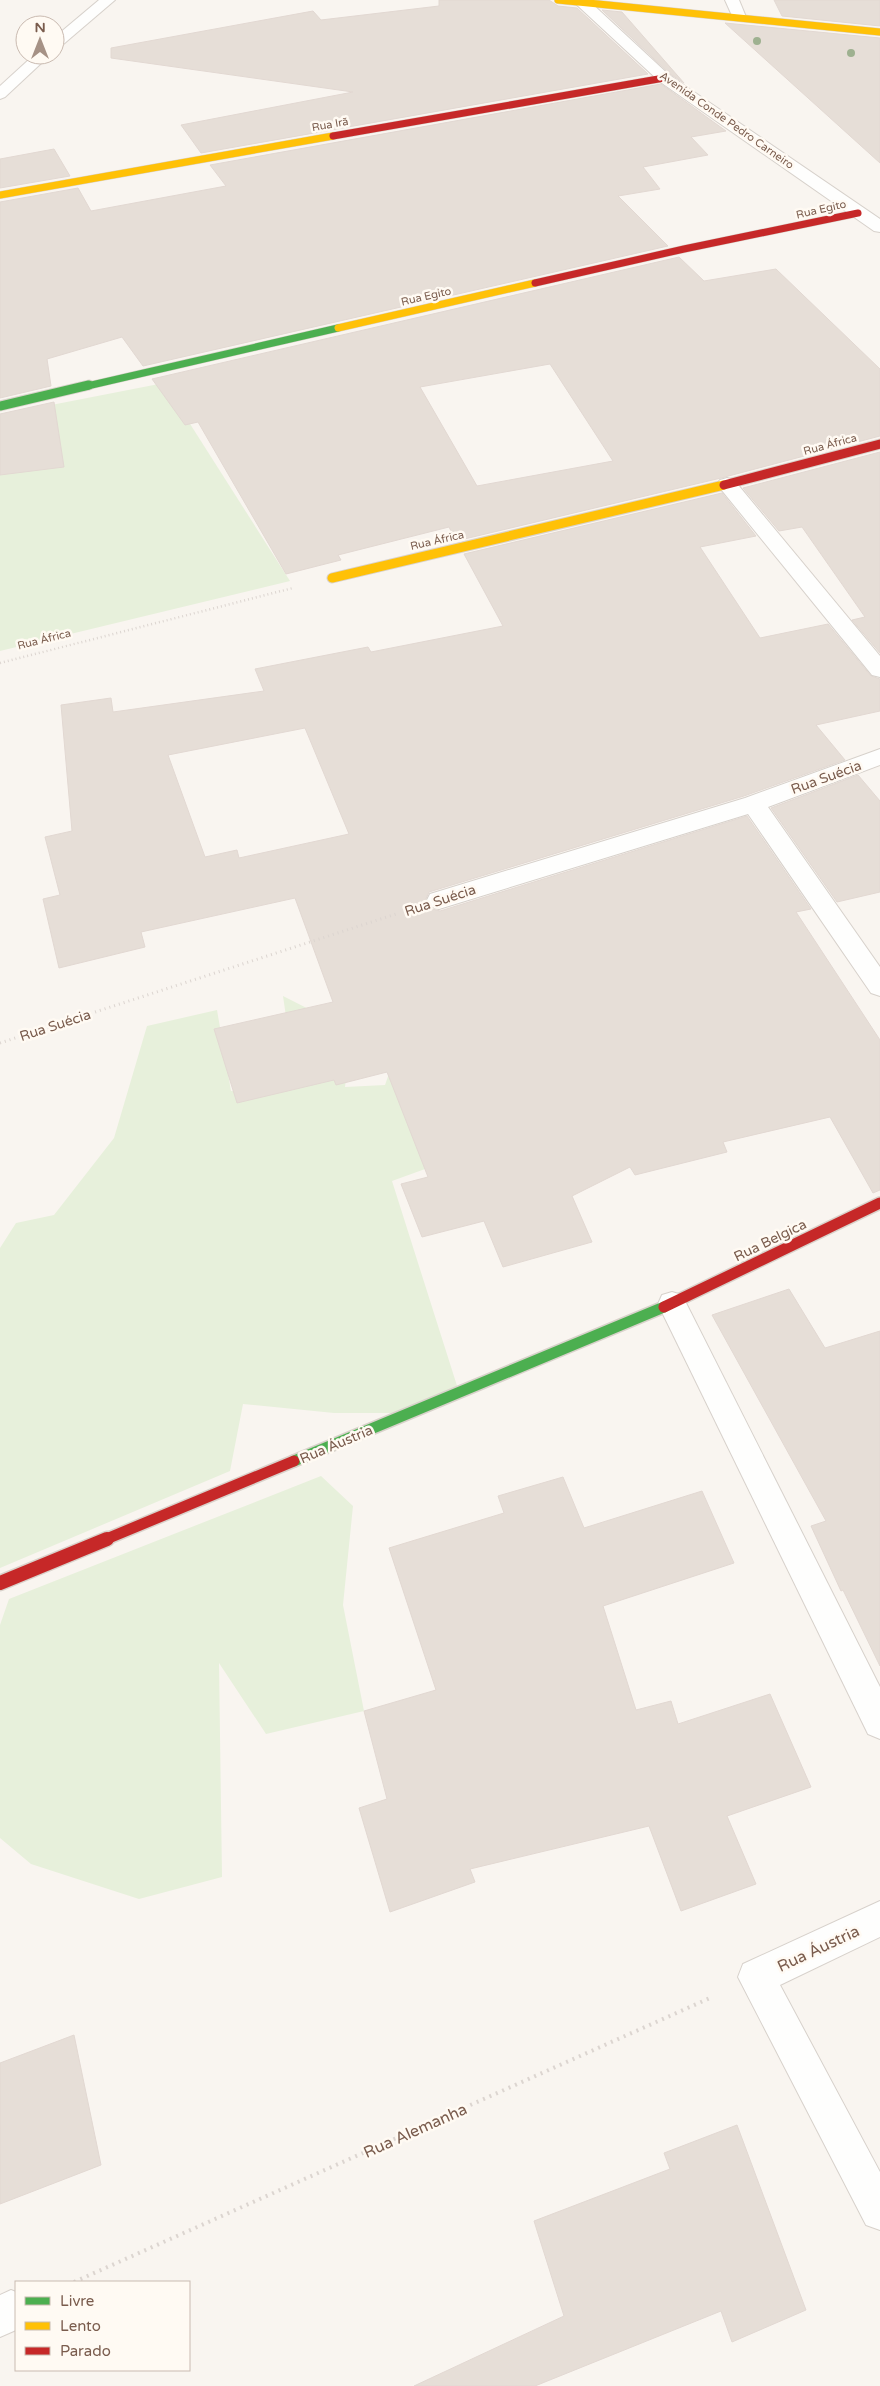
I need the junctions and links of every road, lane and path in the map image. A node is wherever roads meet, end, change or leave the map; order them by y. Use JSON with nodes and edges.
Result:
{"nodes":[{"id":1,"x":108,"y":0,"type":"edge"},
{"id":2,"x":558,"y":0,"type":"edge"},
{"id":3,"x":732,"y":0,"type":"edge"},
{"id":4,"x":582,"y":2,"type":"junction"},
{"id":5,"x":739,"y":17,"type":"junction"},
{"id":6,"x":880,"y":32,"type":"edge"},
{"id":7,"x":65,"y":36,"type":"edge"},
{"id":8,"x":32,"y":65,"type":"edge"},
{"id":9,"x":664,"y":78,"type":"junction"},
{"id":10,"x":0,"y":94,"type":"edge"},
{"id":11,"x":0,"y":195,"type":"edge"},
{"id":12,"x":858,"y":213,"type":"junction"},
{"id":13,"x":880,"y":227,"type":"edge"},
{"id":14,"x":0,"y":406,"type":"edge"},
{"id":15,"x":880,"y":444,"type":"edge"},
{"id":16,"x":727,"y":484,"type":"junction"},
{"id":17,"x":332,"y":578,"type":"joint"},
{"id":18,"x":0,"y":663,"type":"edge"},
{"id":19,"x":880,"y":670,"type":"edge"},
{"id":20,"x":880,"y":757,"type":"edge"},
{"id":21,"x":754,"y":804,"type":"junction"},
{"id":22,"x":439,"y":900,"type":"joint"},
{"id":23,"x":880,"y":986,"type":"edge"},
{"id":24,"x":0,"y":1043,"type":"edge"},
{"id":25,"x":880,"y":1203,"type":"edge"},
{"id":26,"x":672,"y":1304,"type":"junction"},
{"id":27,"x":0,"y":1583,"type":"edge"},
{"id":28,"x":880,"y":1722,"type":"edge"},
{"id":29,"x":880,"y":1919,"type":"edge"},
{"id":30,"x":756,"y":1977,"type":"junction"},
{"id":31,"x":880,"y":2211,"type":"edge"},
{"id":32,"x":76,"y":2281,"type":"edge"}],
"edges":[{"from":1,"to":7,"type":"street"},
{"from":2,"to":4,"type":"street"},
{"from":3,"to":5,"type":"street"},
{"from":4,"to":5,"type":"street"},
{"from":4,"to":9,"type":"street","name":"Avenida Conde Pedro Carneiro"},
{"from":5,"to":6,"type":"street"},
{"from":8,"to":10,"type":"street"},
{"from":9,"to":11,"type":"street","name":"Rua Irã"},
{"from":9,"to":12,"type":"street","name":"Avenida Conde Pedro Carneiro"},
{"from":12,"to":13,"type":"street","name":"Avenida Conde Pedro Carneiro"},
{"from":12,"to":14,"type":"street","name":"Rua Egito"},
{"from":15,"to":16,"type":"street","name":"Rua África"},
{"from":16,"to":17,"type":"street","name":"Rua África"},
{"from":16,"to":19,"type":"street"},
{"from":17,"to":18,"type":"path","name":"Rua África"},
{"from":20,"to":21,"type":"street","name":"Rua Suécia"},
{"from":21,"to":22,"type":"street","name":"Rua Suécia"},
{"from":21,"to":23,"type":"street"},
{"from":22,"to":24,"type":"path","name":"Rua Suécia"},
{"from":25,"to":26,"type":"street","name":"Rua Belgica"},
{"from":26,"to":27,"type":"street","name":"Rua Áustria"},
{"from":26,"to":28,"type":"street"},
{"from":29,"to":30,"type":"street","name":"Rua Áustria"},
{"from":30,"to":31,"type":"street"},
{"from":30,"to":32,"type":"path","name":"Rua Alemanha"}]}
